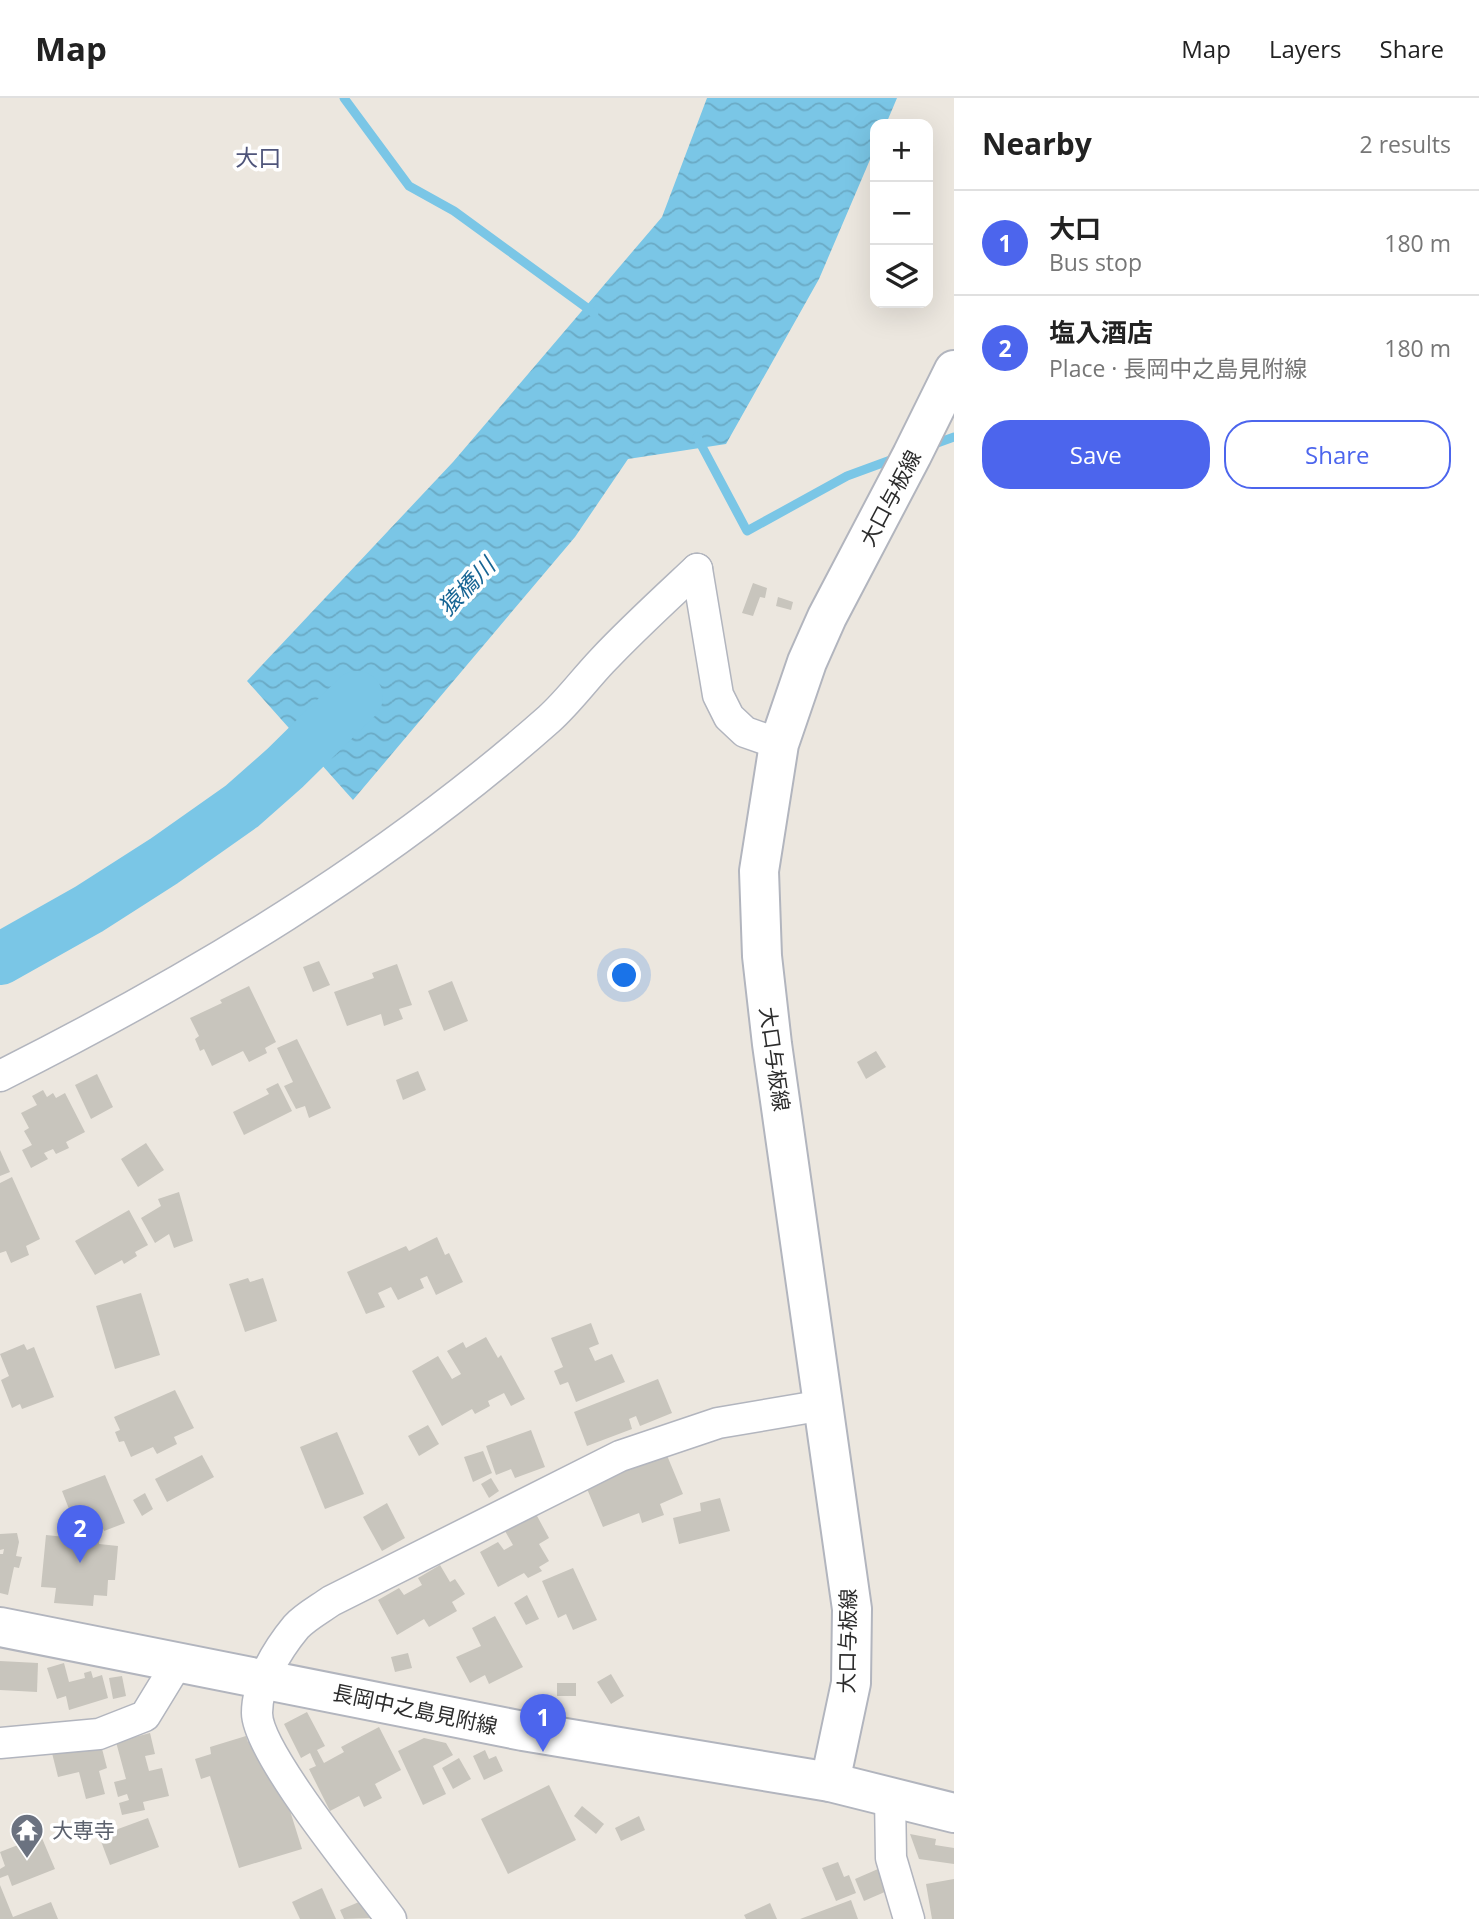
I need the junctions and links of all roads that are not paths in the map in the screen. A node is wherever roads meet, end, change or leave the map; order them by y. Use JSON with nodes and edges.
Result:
{"nodes":[{"id":1,"x":954,"y":370,"type":"edge"},
{"id":2,"x":779,"y":744,"type":"junction"},
{"id":3,"x":0,"y":1076,"type":"edge"},
{"id":4,"x":824,"y":1405,"type":"junction"},
{"id":5,"x":0,"y":1627,"type":"edge"},
{"id":6,"x":178,"y":1662,"type":"junction"},
{"id":7,"x":263,"y":1678,"type":"junction"},
{"id":8,"x":0,"y":1743,"type":"edge"},
{"id":9,"x":830,"y":1782,"type":"junction"},
{"id":10,"x":890,"y":1796,"type":"junction"},
{"id":11,"x":954,"y":1813,"type":"edge"},
{"id":12,"x":391,"y":1919,"type":"edge"},
{"id":13,"x":909,"y":1919,"type":"edge"}],
"edges":[{"from":1,"to":2,"type":"main road","name":"大口与板線"},
{"from":2,"to":3,"type":"street"},
{"from":2,"to":4,"type":"main road","name":"大口与板線"},
{"from":4,"to":7,"type":"street"},
{"from":4,"to":9,"type":"main road","name":"大口与板線"},
{"from":5,"to":6,"type":"main road","name":"長岡中之島見附線"},
{"from":6,"to":7,"type":"main road","name":"長岡中之島見附線"},
{"from":6,"to":8,"type":"street"},
{"from":7,"to":9,"type":"main road","name":"長岡中之島見附線"},
{"from":7,"to":12,"type":"street"},
{"from":9,"to":10,"type":"main road","name":"長岡中之島見附線"},
{"from":10,"to":11,"type":"main road","name":"長岡中之島見附線"},
{"from":10,"to":13,"type":"street"}]}
